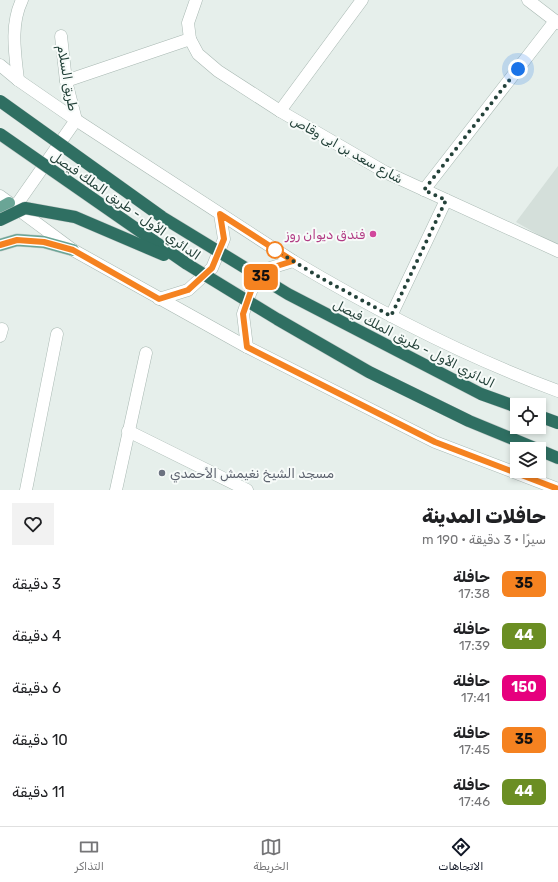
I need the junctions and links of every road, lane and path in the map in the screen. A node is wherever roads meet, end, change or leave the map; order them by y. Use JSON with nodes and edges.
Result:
{"nodes":[{"id":1,"x":22,"y":0,"type":"edge"},
{"id":2,"x":196,"y":0,"type":"edge"},
{"id":3,"x":362,"y":0,"type":"edge"},
{"id":4,"x":528,"y":0,"type":"edge"},
{"id":5,"x":556,"y":22,"type":"edge"},
{"id":6,"x":61,"y":36,"type":"dead end"},
{"id":7,"x":190,"y":39,"type":"junction"},
{"id":8,"x":0,"y":65,"type":"edge"},
{"id":9,"x":18,"y":80,"type":"junction"},
{"id":10,"x":66,"y":81,"type":"junction"},
{"id":11,"x":0,"y":101,"type":"edge"},
{"id":12,"x":280,"y":111,"type":"junction"},
{"id":13,"x":76,"y":120,"type":"junction"},
{"id":14,"x":0,"y":134,"type":"edge"},
{"id":15,"x":424,"y":190,"type":"junction"},
{"id":16,"x":446,"y":200,"type":"junction"},
{"id":17,"x":6,"y":203,"type":"edge"},
{"id":18,"x":220,"y":214,"type":"junction"},
{"id":19,"x":0,"y":220,"type":"edge"},
{"id":20,"x":0,"y":245,"type":"edge"},
{"id":21,"x":73,"y":250,"type":"junction"},
{"id":22,"x":558,"y":251,"type":"edge"},
{"id":23,"x":293,"y":261,"type":"junction"},
{"id":24,"x":187,"y":264,"type":"junction"},
{"id":25,"x":159,"y":299,"type":"junction"},
{"id":26,"x":391,"y":316,"type":"junction"},
{"id":27,"x":57,"y":334,"type":"dead end"},
{"id":28,"x":247,"y":347,"type":"junction"},
{"id":29,"x":146,"y":353,"type":"dead end"},
{"id":30,"x":558,"y":391,"type":"edge"},
{"id":31,"x":510,"y":404,"type":"edge"},
{"id":32,"x":546,"y":419,"type":"edge"},
{"id":33,"x":558,"y":423,"type":"edge"},
{"id":34,"x":128,"y":431,"type":"junction"},
{"id":35,"x":521,"y":442,"type":"edge"},
{"id":36,"x":546,"y":453,"type":"edge"},
{"id":37,"x":558,"y":458,"type":"edge"},
{"id":38,"x":558,"y":489,"type":"edge"},
{"id":39,"x":26,"y":490,"type":"edge"},
{"id":40,"x":116,"y":490,"type":"edge"},
{"id":41,"x":246,"y":490,"type":"edge"}],
"edges":[{"from":1,"to":9,"type":"street"},
{"from":2,"to":7,"type":"street","name":"شارع سعد بن ابى وقاص"},
{"from":3,"to":12,"type":"street"},
{"from":4,"to":5,"type":"street"},
{"from":5,"to":15,"type":"street"},
{"from":6,"to":10,"type":"street","name":"طريق السلام"},
{"from":7,"to":10,"type":"street"},
{"from":7,"to":12,"type":"street","name":"شارع سعد بن ابى وقاص"},
{"from":8,"to":9,"type":"street"},
{"from":9,"to":13,"type":"street"},
{"from":10,"to":13,"type":"street","name":"طريق السلام"},
{"from":11,"to":31,"type":"highway","name":"الدائري الأول - طريق الملك فيصل","bridge":true},
{"from":12,"to":15,"type":"street","name":"شارع سعد بن ابى وقاص"},
{"from":13,"to":17,"type":"street"},
{"from":13,"to":18,"type":"street"},
{"from":14,"to":24,"type":"highway","name":"الدائري الأول - طريق الملك فيصل","bridge":true},
{"from":15,"to":16,"type":"street","name":"شارع سعد بن ابى وقاص"},
{"from":16,"to":22,"type":"street","name":"شارع سعد بن ابى وقاص"},
{"from":16,"to":26,"type":"street","name":"الدائري الأول - طريق الملك فيصل"},
{"from":17,"to":21,"type":"street"},
{"from":18,"to":23,"type":"street"},
{"from":18,"to":25,"type":"street"},
{"from":19,"to":24,"type":"highway","bridge":true},
{"from":20,"to":21,"type":"main road"},
{"from":21,"to":25,"type":"street"},
{"from":23,"to":26,"type":"street"},
{"from":23,"to":28,"type":"street"},
{"from":24,"to":35,"type":"highway","name":"الدائري الأول - طريق الملك فيصل","bridge":true},
{"from":25,"to":28,"type":"street"},
{"from":26,"to":30,"type":"street"},
{"from":27,"to":39,"type":"street"},
{"from":28,"to":38,"type":"street"},
{"from":29,"to":34,"type":"street"},
{"from":32,"to":33,"type":"highway"},
{"from":34,"to":40,"type":"street"},
{"from":34,"to":41,"type":"street"},
{"from":36,"to":37,"type":"highway","name":"الدائري الأول - طريق الملك فيصل"}]}
